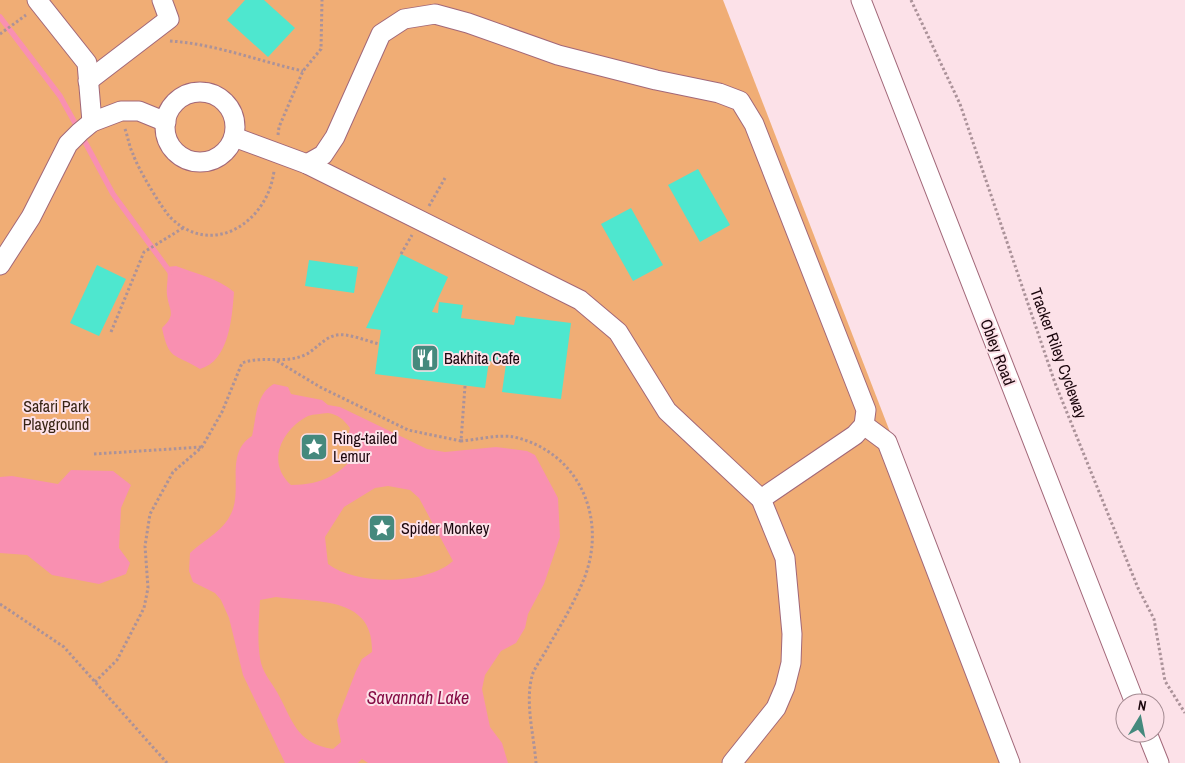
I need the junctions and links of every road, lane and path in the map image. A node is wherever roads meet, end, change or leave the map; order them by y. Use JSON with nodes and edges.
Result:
{"nodes":[{"id":1,"x":38,"y":0,"type":"edge"},
{"id":2,"x":162,"y":0,"type":"edge"},
{"id":3,"x":861,"y":0,"type":"edge"},
{"id":4,"x":911,"y":0,"type":"edge"},
{"id":5,"x":20,"y":20,"type":"dead end"},
{"id":6,"x":0,"y":34,"type":"edge"},
{"id":7,"x":142,"y":39,"type":"junction"},
{"id":8,"x":303,"y":71,"type":"dead end"},
{"id":9,"x":88,"y":80,"type":"junction"},
{"id":10,"x":166,"y":122,"type":"junction"},
{"id":11,"x":86,"y":127,"type":"junction"},
{"id":12,"x":234,"y":137,"type":"junction"},
{"id":13,"x":307,"y":164,"type":"junction"},
{"id":14,"x":183,"y":228,"type":"dead end"},
{"id":15,"x":0,"y":265,"type":"edge"},
{"id":16,"x":111,"y":332,"type":"dead end"},
{"id":17,"x":379,"y":344,"type":"dead end"},
{"id":18,"x":277,"y":361,"type":"junction"},
{"id":19,"x":465,"y":386,"type":"dead end"},
{"id":20,"x":864,"y":425,"type":"junction"},
{"id":21,"x":461,"y":441,"type":"junction"},
{"id":22,"x":202,"y":446,"type":"junction"},
{"id":23,"x":94,"y":454,"type":"dead end"},
{"id":24,"x":761,"y":499,"type":"junction"},
{"id":25,"x":0,"y":604,"type":"edge"},
{"id":26,"x":95,"y":682,"type":"junction"},
{"id":27,"x":1131,"y":693,"type":"edge"},
{"id":28,"x":1185,"y":713,"type":"edge"},
{"id":29,"x":1151,"y":743,"type":"edge"},
{"id":30,"x":167,"y":763,"type":"edge"},
{"id":31,"x":536,"y":763,"type":"edge"},
{"id":32,"x":732,"y":763,"type":"edge"},
{"id":33,"x":1010,"y":763,"type":"edge"},
{"id":34,"x":1159,"y":763,"type":"edge"}],
"edges":[{"from":1,"to":9,"type":"street"},
{"from":2,"to":7,"type":"street"},
{"from":3,"to":27,"type":"street","name":"Obley Road"},
{"from":4,"to":28,"type":"path","name":"Tracker Riley Cycleway"},
{"from":5,"to":6,"type":"path"},
{"from":7,"to":8,"type":"path"},
{"from":7,"to":9,"type":"street"},
{"from":9,"to":11,"type":"street"},
{"from":10,"to":11,"type":"street"},
{"from":10,"to":12,"type":"street"},
{"from":10,"to":12,"type":"street"},
{"from":11,"to":15,"type":"street"},
{"from":12,"to":13,"type":"street"},
{"from":13,"to":20,"type":"street"},
{"from":13,"to":24,"type":"street"},
{"from":14,"to":16,"type":"path"},
{"from":17,"to":18,"type":"path"},
{"from":18,"to":21,"type":"path"},
{"from":18,"to":22,"type":"path"},
{"from":19,"to":21,"type":"path"},
{"from":20,"to":24,"type":"street"},
{"from":20,"to":33,"type":"street"},
{"from":21,"to":31,"type":"path"},
{"from":22,"to":23,"type":"path"},
{"from":22,"to":26,"type":"path"},
{"from":24,"to":32,"type":"street"},
{"from":25,"to":26,"type":"path"},
{"from":26,"to":30,"type":"path"},
{"from":29,"to":34,"type":"street"}]}
